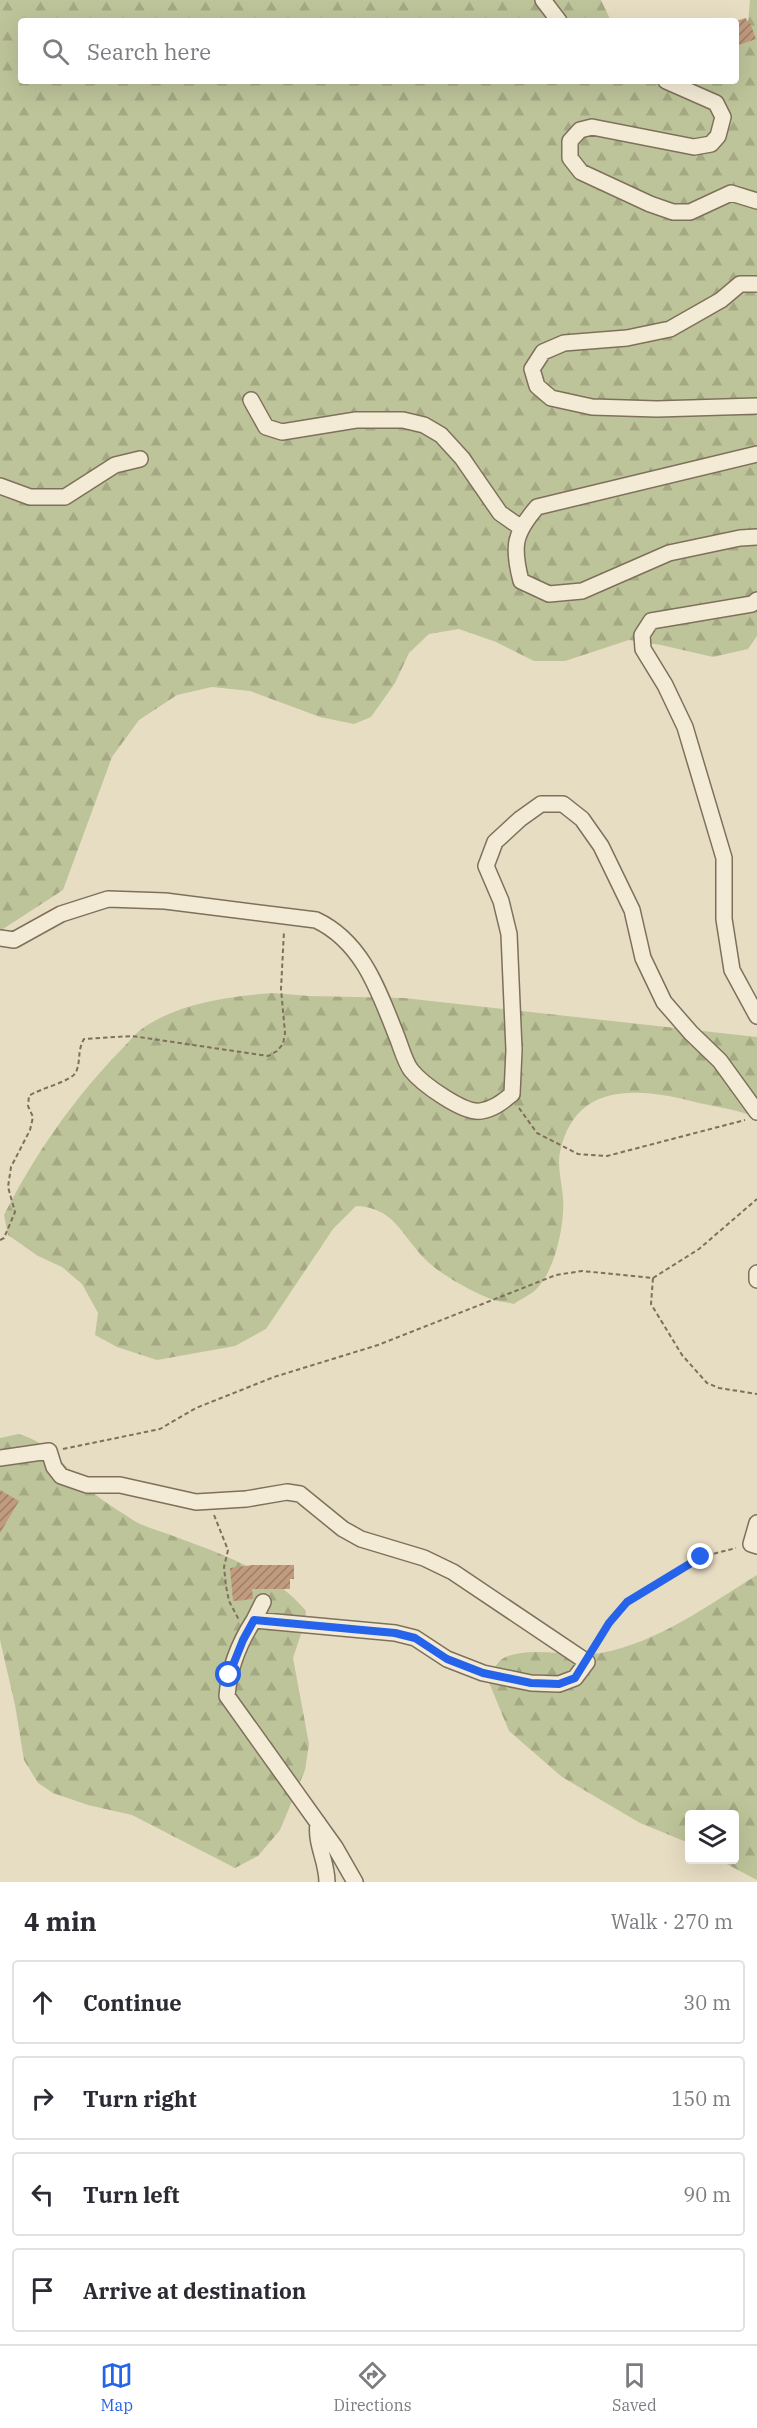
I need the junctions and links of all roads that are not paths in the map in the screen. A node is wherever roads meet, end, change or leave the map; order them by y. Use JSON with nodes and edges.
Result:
{"nodes":[{"id":1,"x":543,"y":0,"type":"edge"},
{"id":2,"x":557,"y":18,"type":"edge"},
{"id":3,"x":672,"y":84,"type":"edge"},
{"id":4,"x":757,"y":201,"type":"edge"},
{"id":5,"x":757,"y":284,"type":"edge"},
{"id":6,"x":251,"y":400,"type":"dead end"},
{"id":7,"x":757,"y":406,"type":"edge"},
{"id":8,"x":757,"y":454,"type":"edge"},
{"id":9,"x":140,"y":459,"type":"dead end"},
{"id":10,"x":0,"y":486,"type":"edge"},
{"id":11,"x":520,"y":527,"type":"junction"},
{"id":12,"x":757,"y":537,"type":"edge"},
{"id":13,"x":757,"y":600,"type":"edge"},
{"id":14,"x":0,"y":941,"type":"edge"},
{"id":15,"x":757,"y":1016,"type":"edge"},
{"id":16,"x":752,"y":1116,"type":"edge"},
{"id":17,"x":757,"y":1272,"type":"edge"},
{"id":18,"x":757,"y":1280,"type":"edge"},
{"id":19,"x":0,"y":1458,"type":"edge"},
{"id":20,"x":757,"y":1523,"type":"edge"},
{"id":21,"x":754,"y":1545,"type":"edge"},
{"id":22,"x":263,"y":1602,"type":"dead end"},
{"id":23,"x":251,"y":1626,"type":"junction"},
{"id":24,"x":318,"y":1823,"type":"junction"},
{"id":25,"x":327,"y":1882,"type":"edge"},
{"id":26,"x":355,"y":1882,"type":"edge"}],
"edges":[{"from":1,"to":2,"type":"street"},
{"from":3,"to":4,"type":"street"},
{"from":5,"to":7,"type":"street"},
{"from":6,"to":11,"type":"street"},
{"from":8,"to":11,"type":"street"},
{"from":9,"to":10,"type":"street"},
{"from":11,"to":12,"type":"street"},
{"from":13,"to":15,"type":"street"},
{"from":14,"to":16,"type":"street"},
{"from":17,"to":18,"type":"street"},
{"from":19,"to":23,"type":"street"},
{"from":20,"to":21,"type":"street"},
{"from":22,"to":23,"type":"street"},
{"from":23,"to":24,"type":"street"},
{"from":24,"to":25,"type":"street"},
{"from":24,"to":26,"type":"street"}]}
